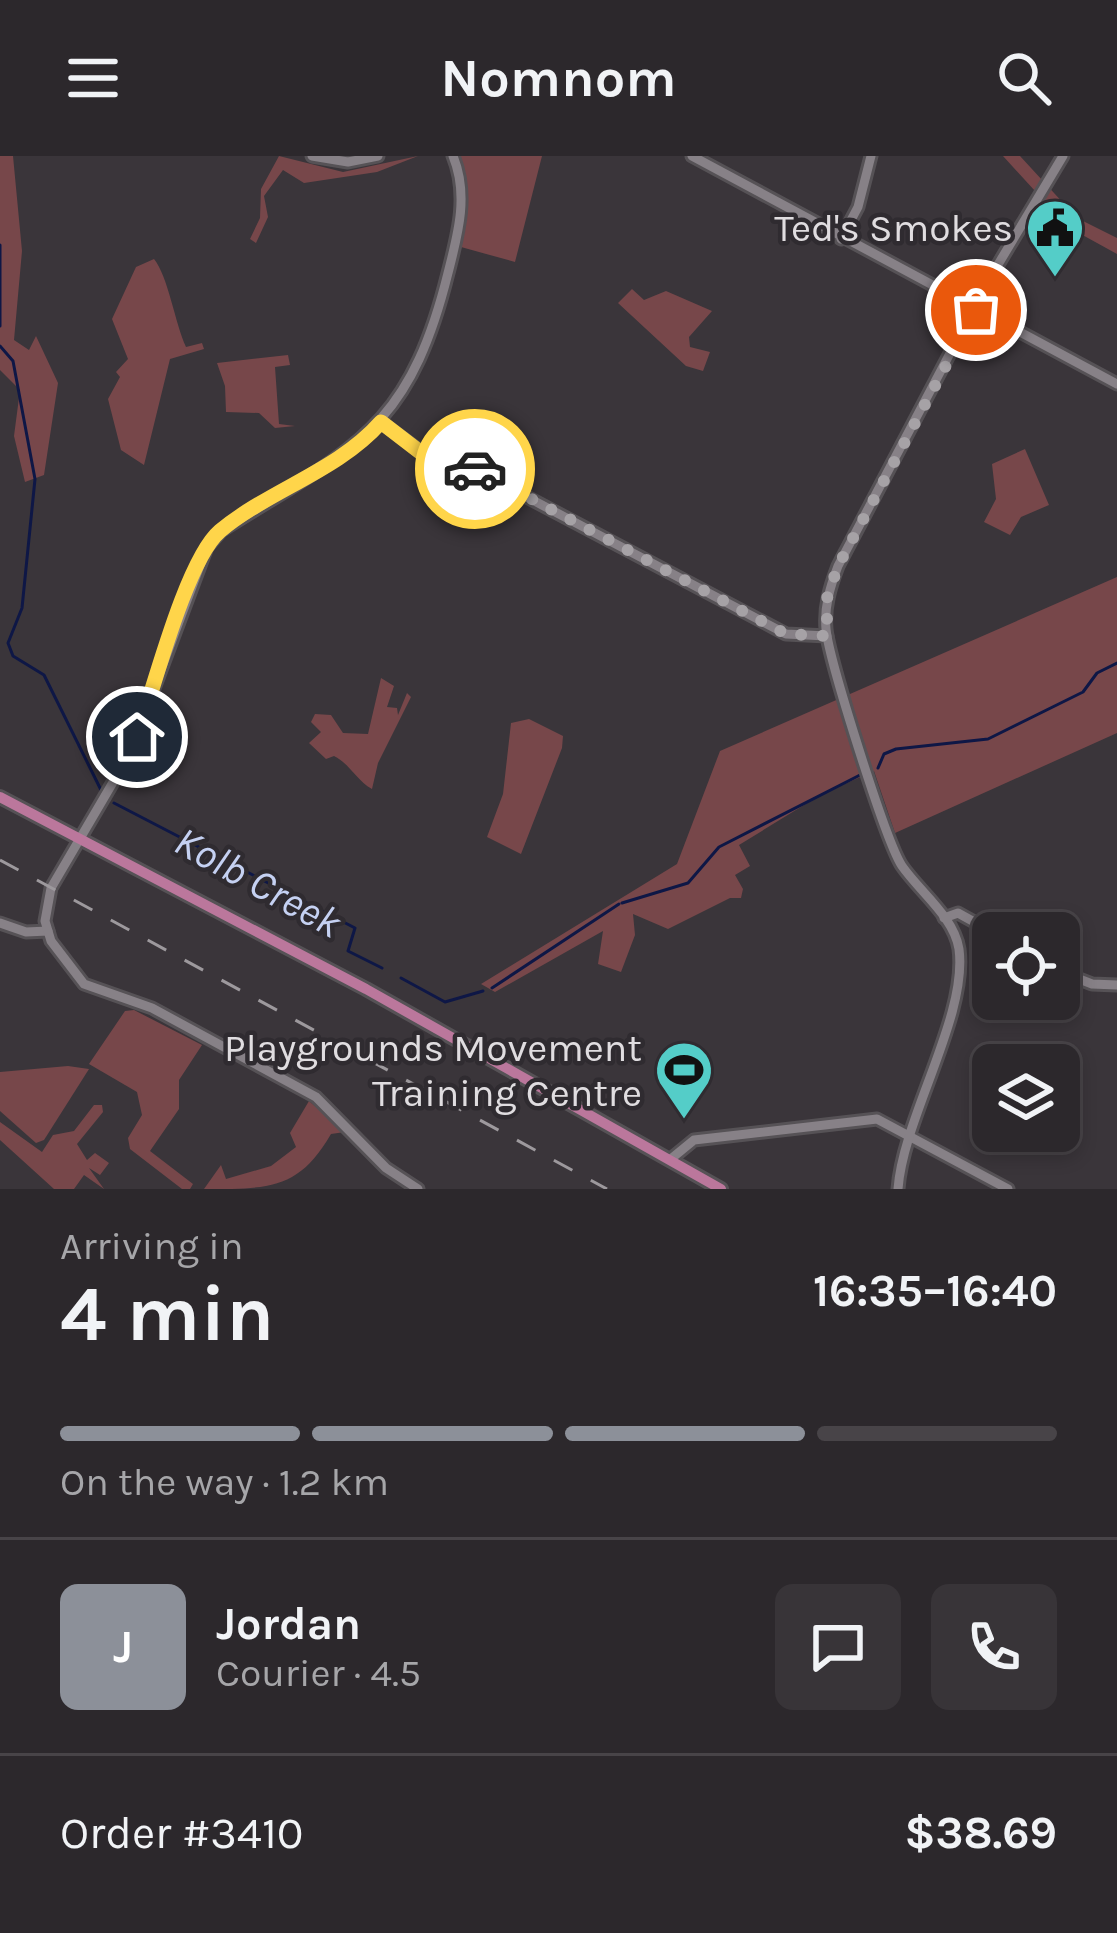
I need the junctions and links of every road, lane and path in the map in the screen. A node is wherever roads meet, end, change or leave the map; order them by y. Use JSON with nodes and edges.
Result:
{"nodes":[{"id":1,"x":312,"y":156,"type":"edge"},
{"id":2,"x":378,"y":156,"type":"edge"},
{"id":3,"x":453,"y":156,"type":"edge"},
{"id":4,"x":692,"y":156,"type":"edge"},
{"id":5,"x":872,"y":156,"type":"edge"},
{"id":6,"x":1063,"y":156,"type":"edge"},
{"id":7,"x":841,"y":239,"type":"junction"},
{"id":8,"x":974,"y":309,"type":"junction"},
{"id":9,"x":1117,"y":384,"type":"edge"},
{"id":10,"x":381,"y":422,"type":"junction"},
{"id":11,"x":827,"y":636,"type":"junction"},
{"id":12,"x":0,"y":797,"type":"edge"},
{"id":13,"x":79,"y":846,"type":"junction"},
{"id":14,"x":944,"y":918,"type":"junction"},
{"id":15,"x":970,"y":920,"type":"joint"},
{"id":16,"x":0,"y":923,"type":"edge"},
{"id":17,"x":48,"y":931,"type":"junction"},
{"id":18,"x":955,"y":935,"type":"junction"},
{"id":19,"x":1080,"y":980,"type":"edge"},
{"id":20,"x":1117,"y":985,"type":"edge"},
{"id":21,"x":907,"y":1132,"type":"junction"},
{"id":22,"x":672,"y":1158,"type":"junction"},
{"id":23,"x":418,"y":1189,"type":"edge"},
{"id":24,"x":722,"y":1189,"type":"edge"},
{"id":25,"x":898,"y":1189,"type":"edge"},
{"id":26,"x":1008,"y":1189,"type":"edge"}],
"edges":[{"from":1,"to":2,"type":"main road"},
{"from":3,"to":10,"type":"main road"},
{"from":4,"to":7,"type":"main road"},
{"from":5,"to":7,"type":"main road"},
{"from":6,"to":8,"type":"main road"},
{"from":7,"to":8,"type":"main road"},
{"from":8,"to":9,"type":"main road"},
{"from":8,"to":11,"type":"main road"},
{"from":10,"to":11,"type":"main road"},
{"from":10,"to":13,"type":"main road"},
{"from":11,"to":14,"type":"main road"},
{"from":12,"to":13,"type":"main road"},
{"from":13,"to":17,"type":"main road"},
{"from":13,"to":22,"type":"main road"},
{"from":14,"to":15,"type":"main road"},
{"from":14,"to":18,"type":"main road"},
{"from":15,"to":18,"type":"main road"},
{"from":16,"to":17,"type":"main road"},
{"from":17,"to":23,"type":"main road"},
{"from":18,"to":21,"type":"main road"},
{"from":19,"to":20,"type":"main road"},
{"from":21,"to":22,"type":"main road"},
{"from":21,"to":25,"type":"main road"},
{"from":21,"to":26,"type":"main road"},
{"from":22,"to":24,"type":"main road"}]}
